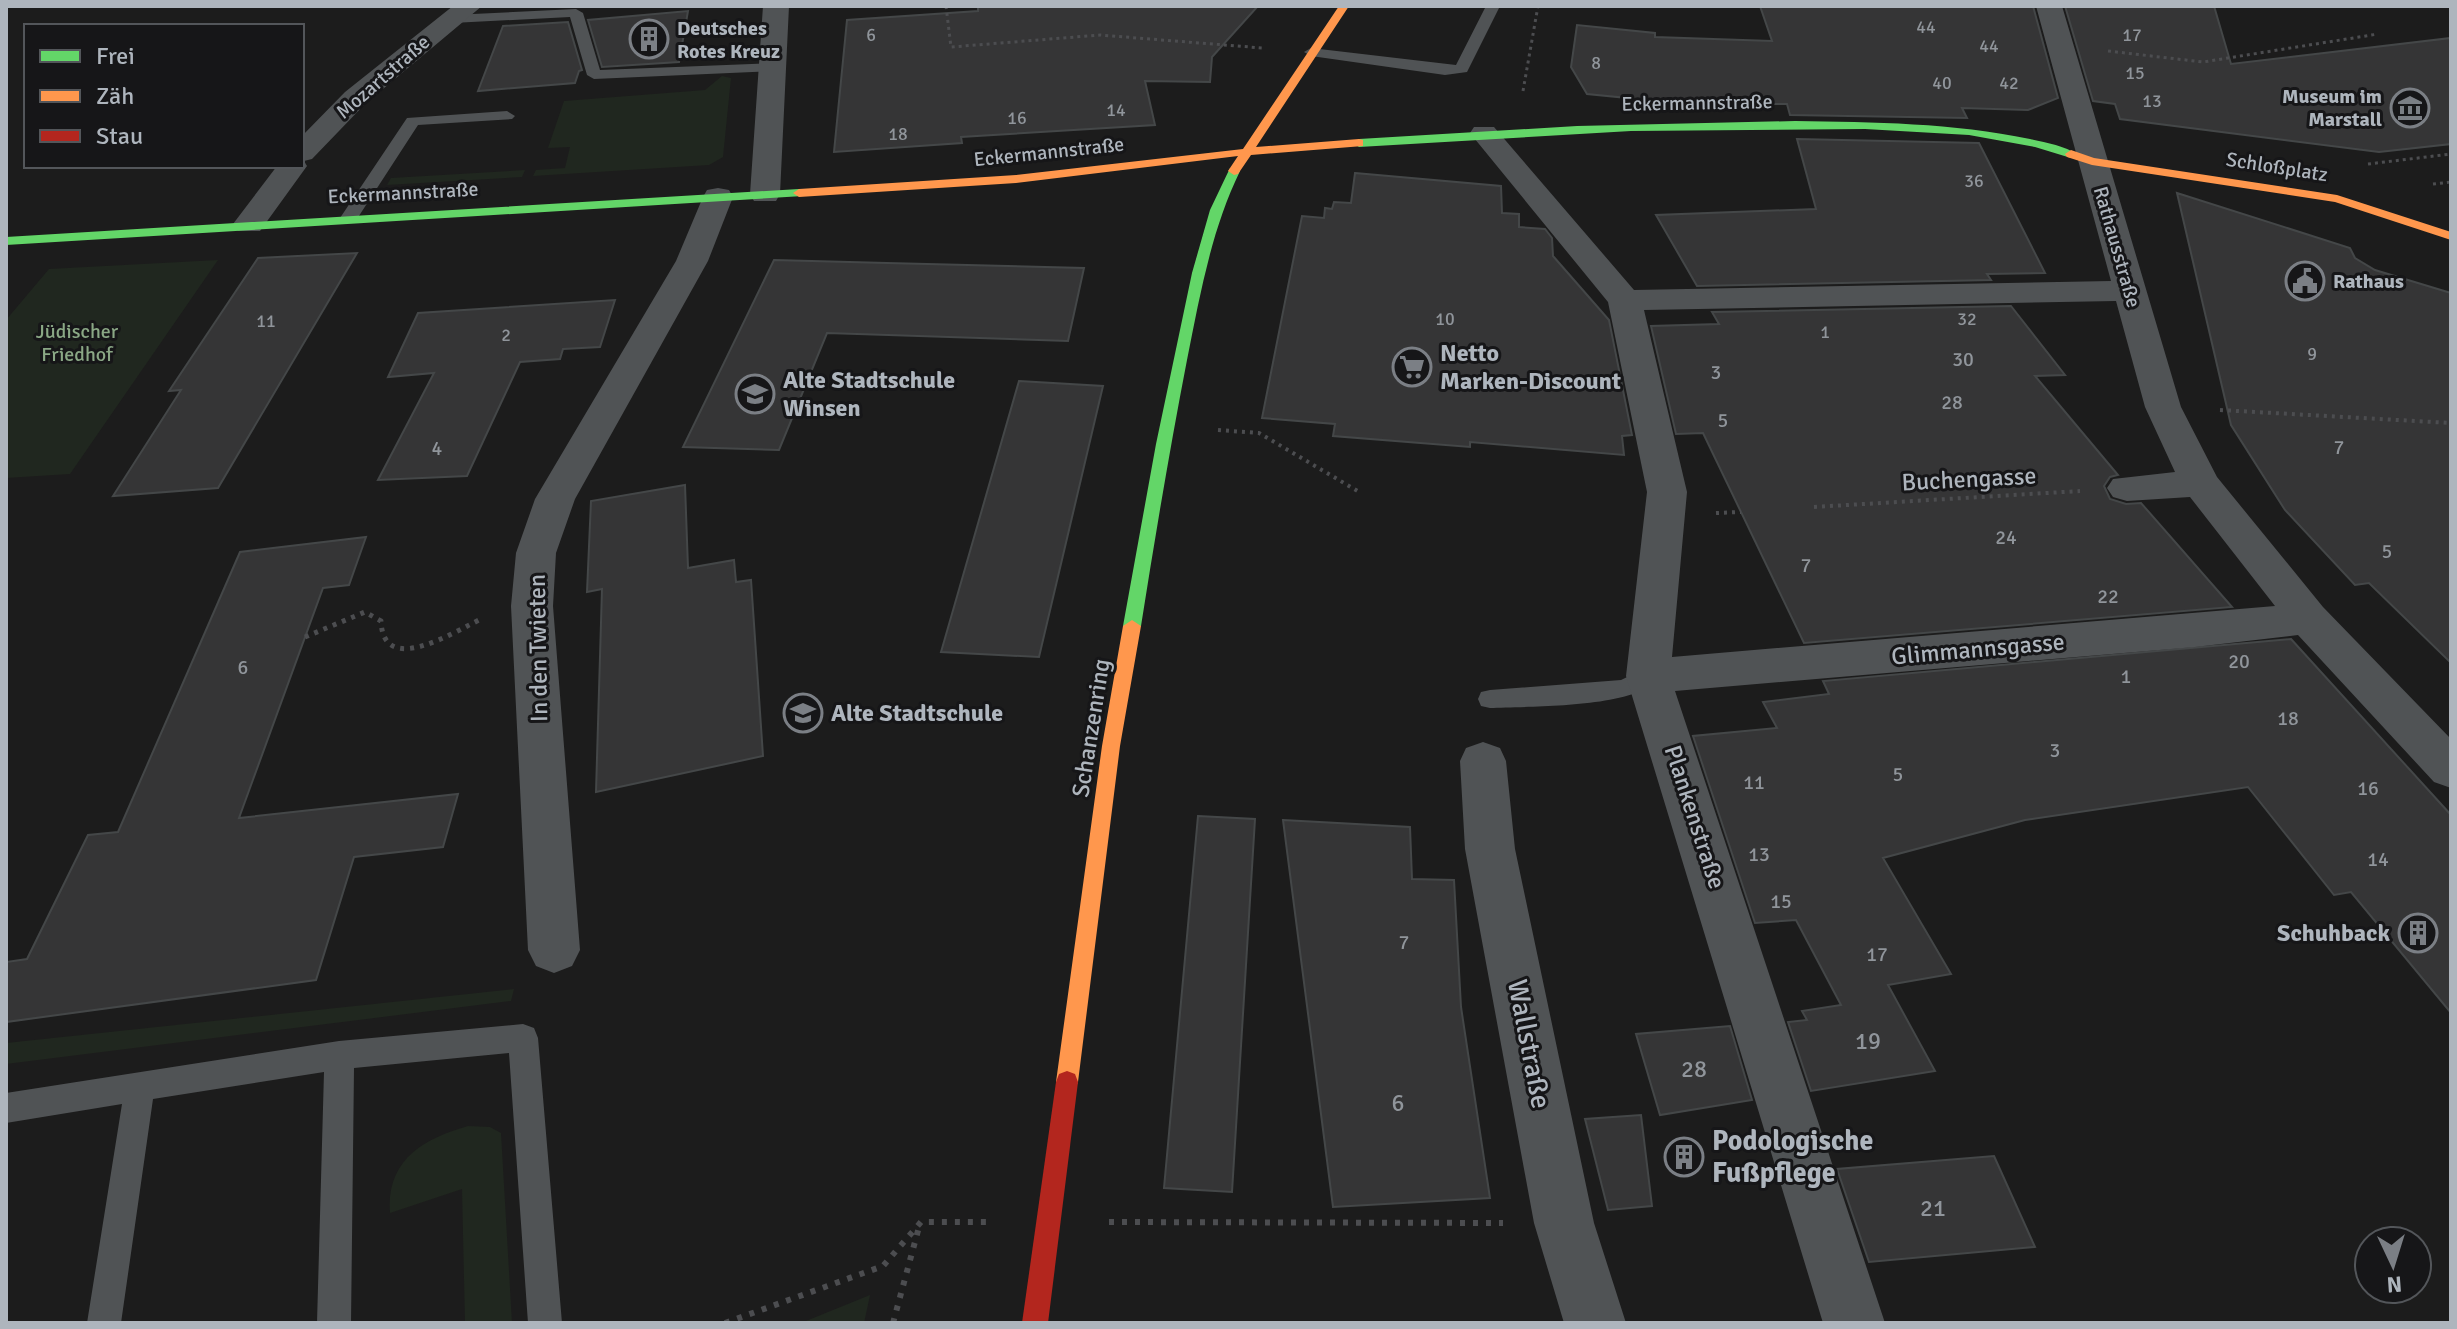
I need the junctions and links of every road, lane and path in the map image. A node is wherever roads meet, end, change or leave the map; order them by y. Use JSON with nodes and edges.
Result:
{"nodes":[{"id":1,"x":776,"y":6,"type":"edge"},
{"id":2,"x":946,"y":6,"type":"edge"},
{"id":3,"x":1344,"y":6,"type":"edge"},
{"id":4,"x":1493,"y":6,"type":"edge"},
{"id":5,"x":1538,"y":6,"type":"edge"},
{"id":6,"x":2049,"y":6,"type":"edge"},
{"id":7,"x":460,"y":12,"type":"edge"},
{"id":8,"x":2378,"y":34,"type":"dead end"},
{"id":9,"x":2060,"y":46,"type":"junction"},
{"id":10,"x":1311,"y":52,"type":"junction"},
{"id":11,"x":774,"y":67,"type":"junction"},
{"id":12,"x":507,"y":116,"type":"dead end"},
{"id":13,"x":1500,"y":132,"type":"junction"},
{"id":14,"x":304,"y":151,"type":"edge"},
{"id":15,"x":1244,"y":152,"type":"junction"},
{"id":16,"x":2451,"y":154,"type":"edge"},
{"id":17,"x":2433,"y":156,"type":"dead end"},
{"id":18,"x":2092,"y":161,"type":"junction"},
{"id":19,"x":291,"y":168,"type":"edge"},
{"id":20,"x":765,"y":194,"type":"junction"},
{"id":21,"x":718,"y":197,"type":"junction"},
{"id":22,"x":349,"y":218,"type":"junction"},
{"id":23,"x":249,"y":224,"type":"junction"},
{"id":24,"x":2451,"y":236,"type":"edge"},
{"id":25,"x":6,"y":241,"type":"edge"},
{"id":26,"x":2129,"y":291,"type":"junction"},
{"id":27,"x":1625,"y":300,"type":"junction"},
{"id":28,"x":2163,"y":407,"type":"junction"},
{"id":29,"x":2451,"y":423,"type":"edge"},
{"id":30,"x":1166,"y":427,"type":"junction"},
{"id":31,"x":2200,"y":483,"type":"junction"},
{"id":32,"x":2127,"y":488,"type":"joint"},
{"id":33,"x":1361,"y":493,"type":"dead end"},
{"id":34,"x":1814,"y":507,"type":"dead end"},
{"id":35,"x":1741,"y":512,"type":"dead end"},
{"id":36,"x":1724,"y":513,"type":"dead end"},
{"id":37,"x":532,"y":606,"type":"junction"},
{"id":38,"x":2308,"y":618,"type":"junction"},
{"id":39,"x":305,"y":637,"type":"dead end"},
{"id":40,"x":1648,"y":676,"type":"junction"},
{"id":41,"x":1490,"y":699,"type":"dead end"},
{"id":42,"x":1483,"y":761,"type":"dead end"},
{"id":43,"x":2451,"y":769,"type":"edge"},
{"id":44,"x":554,"y":950,"type":"dead end"},
{"id":45,"x":339,"y":1055,"type":"junction"},
{"id":46,"x":140,"y":1086,"type":"junction"},
{"id":47,"x":6,"y":1108,"type":"edge"},
{"id":48,"x":921,"y":1222,"type":"junction"},
{"id":49,"x":1049,"y":1222,"type":"junction"},
{"id":50,"x":1564,"y":1223,"type":"junction"},
{"id":51,"x":104,"y":1323,"type":"edge"},
{"id":52,"x":334,"y":1323,"type":"edge"},
{"id":53,"x":545,"y":1323,"type":"edge"},
{"id":54,"x":725,"y":1323,"type":"edge"},
{"id":55,"x":893,"y":1323,"type":"edge"},
{"id":56,"x":1035,"y":1323,"type":"edge"},
{"id":57,"x":1595,"y":1323,"type":"edge"},
{"id":58,"x":1854,"y":1323,"type":"edge"}],
"edges":[{"from":1,"to":11,"type":"street"},
{"from":2,"to":10,"type":"path"},
{"from":3,"to":10,"type":"street","name":"Schanzenring"},
{"from":4,"to":10,"type":"lane"},
{"from":5,"to":13,"type":"path"},
{"from":6,"to":9,"type":"street","name":"Rathausstraße"},
{"from":7,"to":11,"type":"lane"},
{"from":7,"to":14,"type":"street","name":"Mozartstraße"},
{"from":8,"to":9,"type":"path"},
{"from":9,"to":18,"type":"street","name":"Rathausstraße"},
{"from":10,"to":15,"type":"street","name":"Schanzenring"},
{"from":11,"to":20,"type":"street"},
{"from":12,"to":22,"type":"lane"},
{"from":13,"to":15,"type":"street","name":"Eckermannstraße"},
{"from":13,"to":18,"type":"street","name":"Eckermannstraße"},
{"from":13,"to":27,"type":"street","name":"Plankenstraße"},
{"from":15,"to":20,"type":"street","name":"Eckermannstraße"},
{"from":15,"to":30,"type":"street","name":"Schanzenring"},
{"from":16,"to":17,"type":"path"},
{"from":18,"to":24,"type":"street","name":"Schloßplatz"},
{"from":18,"to":26,"type":"street","name":"Rathausstraße"},
{"from":19,"to":23,"type":"street"},
{"from":20,"to":21,"type":"street","name":"Eckermannstraße"},
{"from":21,"to":22,"type":"street","name":"Eckermannstraße"},
{"from":21,"to":37,"type":"street","name":"In den Twieten"},
{"from":22,"to":23,"type":"street","name":"Eckermannstraße"},
{"from":23,"to":25,"type":"street","name":"Eckermannstraße"},
{"from":26,"to":27,"type":"street"},
{"from":26,"to":28,"type":"street","name":"Rathausstraße"},
{"from":27,"to":40,"type":"street","name":"Plankenstraße"},
{"from":28,"to":29,"type":"path"},
{"from":28,"to":31,"type":"street","name":"Rathausstraße"},
{"from":30,"to":33,"type":"path"},
{"from":30,"to":49,"type":"street","name":"Schanzenring"},
{"from":31,"to":32,"type":"street"},
{"from":31,"to":38,"type":"street","name":"Rathausstraße"},
{"from":32,"to":34,"type":"path","name":"Buchengasse"},
{"from":35,"to":36,"type":"path"},
{"from":37,"to":39,"type":"path"},
{"from":37,"to":44,"type":"street","name":"In den Twieten"},
{"from":38,"to":40,"type":"street","name":"Glimmannsgasse"},
{"from":38,"to":43,"type":"street","name":"Rathausstraße"},
{"from":40,"to":41,"type":"lane"},
{"from":40,"to":58,"type":"street","name":"Plankenstraße"},
{"from":42,"to":50,"type":"street","name":"Wallstraße"},
{"from":45,"to":46,"type":"lane"},
{"from":45,"to":52,"type":"lane"},
{"from":45,"to":53,"type":"lane"},
{"from":46,"to":47,"type":"lane"},
{"from":46,"to":51,"type":"lane"},
{"from":48,"to":49,"type":"path"},
{"from":48,"to":54,"type":"path"},
{"from":48,"to":55,"type":"path"},
{"from":49,"to":50,"type":"path"},
{"from":49,"to":56,"type":"street","name":"Schanzenring"},
{"from":50,"to":57,"type":"street","name":"Wallstraße"}]}
